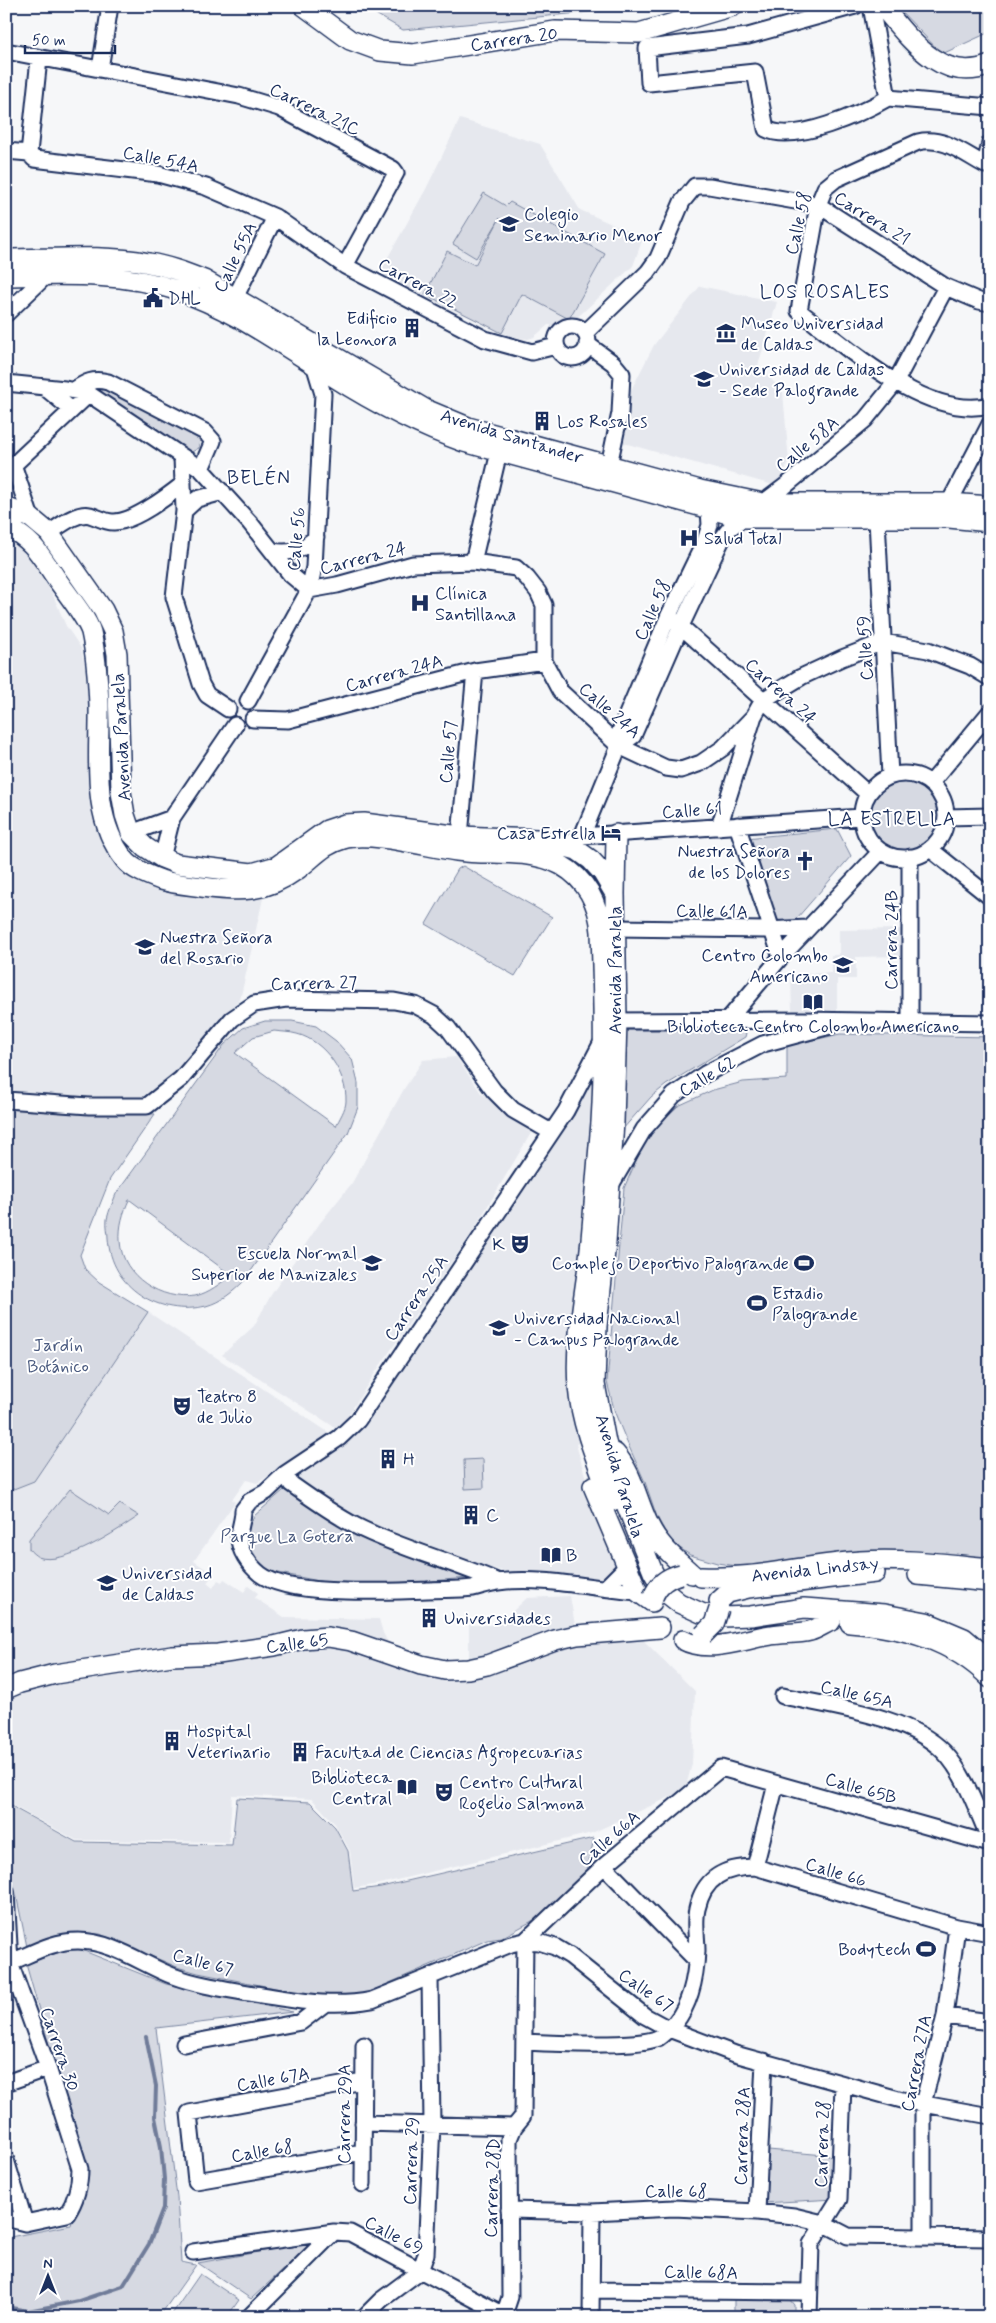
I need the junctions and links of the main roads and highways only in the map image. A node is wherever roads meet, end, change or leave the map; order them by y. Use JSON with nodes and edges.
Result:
{"nodes":[{"id":1,"x":304,"y":6,"type":"edge"},
{"id":2,"x":733,"y":6,"type":"edge"},
{"id":3,"x":882,"y":6,"type":"edge"},
{"id":4,"x":990,"y":65,"type":"edge"},
{"id":5,"x":6,"y":259,"type":"edge"},
{"id":6,"x":6,"y":276,"type":"edge"},
{"id":7,"x":232,"y":305,"type":"junction"},
{"id":8,"x":990,"y":506,"type":"edge"},
{"id":9,"x":6,"y":507,"type":"edge"},
{"id":10,"x":990,"y":522,"type":"edge"},
{"id":11,"x":6,"y":526,"type":"edge"},
{"id":12,"x":616,"y":834,"type":"road end"},
{"id":13,"x":615,"y":894,"type":"junction"},
{"id":14,"x":610,"y":1021,"type":"junction"},
{"id":15,"x":598,"y":1445,"type":"junction"},
{"id":16,"x":990,"y":1568,"type":"edge"},
{"id":17,"x":691,"y":1575,"type":"junction"},
{"id":18,"x":990,"y":1582,"type":"edge"},
{"id":19,"x":719,"y":1605,"type":"junction"},
{"id":20,"x":651,"y":1606,"type":"junction"},
{"id":21,"x":831,"y":1621,"type":"junction"},
{"id":22,"x":683,"y":1640,"type":"junction"},
{"id":23,"x":990,"y":1660,"type":"edge"},
{"id":24,"x":990,"y":1678,"type":"edge"},
{"id":25,"x":6,"y":1688,"type":"edge"}],
"edges":[{"from":1,"to":2,"type":"main road","name":"Carrera 20"},
{"from":3,"to":4,"type":"main road"},
{"from":5,"to":7,"type":"main road","name":"Avenida Santander"},
{"from":6,"to":7,"type":"main road","name":"Avenida Santander"},
{"from":7,"to":8,"type":"main road","name":"Avenida Santander"},
{"from":7,"to":10,"type":"main road","name":"Avenida Santander"},
{"from":9,"to":13,"type":"main road","name":"Avenida Paralela"},
{"from":11,"to":14,"type":"main road","name":"Avenida Paralela"},
{"from":12,"to":13,"type":"main road"},
{"from":13,"to":14,"type":"main road","name":"Avenida Paralela"},
{"from":14,"to":15,"type":"main road","name":"Avenida Paralela"},
{"from":14,"to":15,"type":"main road","name":"Avenida Paralela"},
{"from":15,"to":17,"type":"main road"},
{"from":15,"to":20,"type":"main road"},
{"from":15,"to":21,"type":"main road","name":"Avenida Paralela"},
{"from":15,"to":23,"type":"main road","name":"Avenida Paralela"},
{"from":16,"to":17,"type":"main road","name":"Avenida Lindsay"},
{"from":17,"to":19,"type":"main road"},
{"from":17,"to":20,"type":"main road","bridge":true},
{"from":18,"to":19,"type":"main road","name":"Avenida Lindsay"},
{"from":19,"to":22,"type":"main road","bridge":true},
{"from":20,"to":22,"type":"main road"},
{"from":20,"to":25,"type":"main road","name":"Calle 65"},
{"from":21,"to":22,"type":"main road"},
{"from":21,"to":24,"type":"main road","name":"Avenida Paralela"}]}
